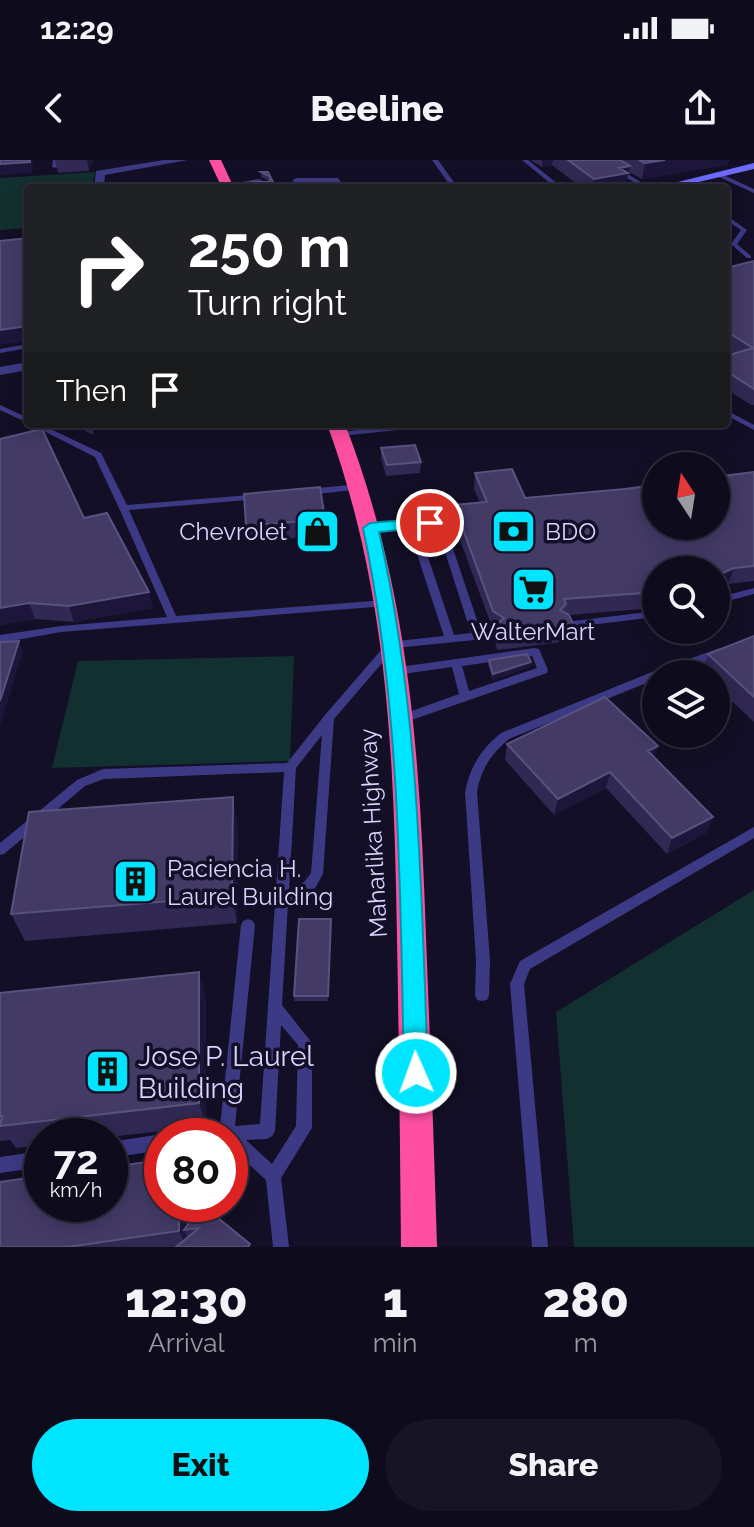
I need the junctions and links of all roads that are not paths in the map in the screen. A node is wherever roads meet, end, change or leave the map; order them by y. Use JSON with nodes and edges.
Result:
{"nodes":[{"id":1,"x":183,"y":160,"type":"edge"},
{"id":2,"x":215,"y":160,"type":"edge"},
{"id":3,"x":435,"y":160,"type":"edge"},
{"id":4,"x":525,"y":160,"type":"edge"},
{"id":5,"x":600,"y":160,"type":"edge"},
{"id":6,"x":754,"y":166,"type":"edge"},
{"id":7,"x":719,"y":175,"type":"junction"},
{"id":8,"x":99,"y":184,"type":"edge"},
{"id":9,"x":227,"y":184,"type":"edge"},
{"id":10,"x":240,"y":184,"type":"edge"},
{"id":11,"x":266,"y":184,"type":"edge"},
{"id":12,"x":297,"y":184,"type":"edge"},
{"id":13,"x":340,"y":184,"type":"edge"},
{"id":14,"x":452,"y":184,"type":"edge"},
{"id":15,"x":555,"y":184,"type":"edge"},
{"id":16,"x":641,"y":184,"type":"edge"},
{"id":17,"x":677,"y":184,"type":"edge"},
{"id":18,"x":754,"y":191,"type":"edge"},
{"id":19,"x":730,"y":220,"type":"edge"},
{"id":20,"x":749,"y":257,"type":"dead end"},
{"id":21,"x":24,"y":347,"type":"edge"},
{"id":22,"x":0,"y":351,"type":"edge"},
{"id":23,"x":24,"y":367,"type":"edge"},
{"id":24,"x":0,"y":371,"type":"edge"},
{"id":25,"x":0,"y":407,"type":"edge"},
{"id":26,"x":730,"y":414,"type":"edge"},
{"id":27,"x":24,"y":419,"type":"edge"},
{"id":28,"x":42,"y":428,"type":"edge"},
{"id":29,"x":754,"y":428,"type":"edge"},
{"id":30,"x":338,"y":429,"type":"edge"},
{"id":31,"x":359,"y":487,"type":"junction"},
{"id":32,"x":301,"y":492,"type":"edge"},
{"id":33,"x":272,"y":495,"type":"edge"},
{"id":34,"x":124,"y":508,"type":"junction"},
{"id":35,"x":412,"y":524,"type":"junction"},
{"id":36,"x":370,"y":528,"type":"junction"},
{"id":37,"x":754,"y":591,"type":"edge"},
{"id":38,"x":730,"y":597,"type":"edge"},
{"id":39,"x":387,"y":603,"type":"junction"},
{"id":40,"x":642,"y":616,"type":"edge"},
{"id":41,"x":173,"y":620,"type":"junction"},
{"id":42,"x":565,"y":625,"type":"edge"},
{"id":43,"x":494,"y":634,"type":"edge"},
{"id":44,"x":477,"y":635,"type":"junction"},
{"id":45,"x":450,"y":638,"type":"junction"},
{"id":46,"x":0,"y":639,"type":"edge"},
{"id":47,"x":392,"y":645,"type":"junction"},
{"id":48,"x":727,"y":649,"type":"edge"},
{"id":49,"x":698,"y":660,"type":"edge"},
{"id":50,"x":456,"y":663,"type":"junction"},
{"id":51,"x":396,"y":671,"type":"junction"},
{"id":52,"x":642,"y":681,"type":"edge"},
{"id":53,"x":465,"y":696,"type":"junction"},
{"id":54,"x":329,"y":718,"type":"junction"},
{"id":55,"x":402,"y":719,"type":"junction"},
{"id":56,"x":290,"y":767,"type":"junction"},
{"id":57,"x":754,"y":832,"type":"edge"},
{"id":58,"x":0,"y":850,"type":"edge"},
{"id":59,"x":281,"y":901,"type":"junction"},
{"id":60,"x":248,"y":925,"type":"dead end"},
{"id":61,"x":482,"y":995,"type":"dead end"},
{"id":62,"x":275,"y":1007,"type":"junction"},
{"id":63,"x":231,"y":1118,"type":"edge"},
{"id":64,"x":248,"y":1133,"type":"edge"},
{"id":65,"x":248,"y":1153,"type":"edge"},
{"id":66,"x":24,"y":1162,"type":"edge"},
{"id":67,"x":0,"y":1165,"type":"edge"},
{"id":68,"x":273,"y":1176,"type":"junction"},
{"id":69,"x":281,"y":1247,"type":"edge"},
{"id":70,"x":419,"y":1247,"type":"edge"},
{"id":71,"x":540,"y":1247,"type":"edge"}],
"edges":[{"from":1,"to":8,"type":"street"},
{"from":2,"to":9,"type":"highway"},
{"from":3,"to":14,"type":"lane"},
{"from":4,"to":15,"type":"lane"},
{"from":5,"to":16,"type":"lane"},
{"from":6,"to":7,"type":"street"},
{"from":7,"to":17,"type":"street"},
{"from":7,"to":18,"type":"lane"},
{"from":10,"to":11,"type":"lane"},
{"from":12,"to":13,"type":"lane"},
{"from":19,"to":20,"type":"lane"},
{"from":21,"to":22,"type":"lane"},
{"from":23,"to":24,"type":"street"},
{"from":25,"to":27,"type":"lane"},
{"from":26,"to":29,"type":"lane"},
{"from":28,"to":34,"type":"lane"},
{"from":30,"to":31,"type":"highway","name":"Maharlika Highway"},
{"from":31,"to":32,"type":"lane"},
{"from":31,"to":36,"type":"highway","name":"Maharlika Highway"},
{"from":33,"to":34,"type":"lane"},
{"from":34,"to":41,"type":"lane"},
{"from":35,"to":36,"type":"lane"},
{"from":35,"to":44,"type":"lane"},
{"from":35,"to":45,"type":"lane"},
{"from":36,"to":39,"type":"highway","name":"Maharlika Highway"},
{"from":37,"to":38,"type":"lane"},
{"from":39,"to":41,"type":"lane"},
{"from":39,"to":47,"type":"highway","name":"Maharlika Highway"},
{"from":40,"to":42,"type":"lane"},
{"from":41,"to":46,"type":"lane"},
{"from":43,"to":44,"type":"lane"},
{"from":44,"to":45,"type":"lane"},
{"from":45,"to":47,"type":"lane"},
{"from":47,"to":51,"type":"highway","name":"Maharlika Highway"},
{"from":47,"to":54,"type":"lane"},
{"from":48,"to":49,"type":"lane"},
{"from":50,"to":51,"type":"lane"},
{"from":50,"to":53,"type":"lane"},
{"from":50,"to":53,"type":"lane"},
{"from":51,"to":55,"type":"highway","name":"Maharlika Highway"},
{"from":52,"to":61,"type":"lane"},
{"from":53,"to":55,"type":"lane"},
{"from":54,"to":56,"type":"lane"},
{"from":54,"to":59,"type":"lane"},
{"from":55,"to":70,"type":"highway","name":"Maharlika Highway"},
{"from":56,"to":58,"type":"lane"},
{"from":56,"to":59,"type":"lane"},
{"from":57,"to":71,"type":"lane"},
{"from":59,"to":62,"type":"lane"},
{"from":60,"to":63,"type":"lane"},
{"from":62,"to":64,"type":"lane"},
{"from":62,"to":68,"type":"lane"},
{"from":65,"to":68,"type":"lane"},
{"from":66,"to":67,"type":"lane"},
{"from":68,"to":69,"type":"lane"}]}
